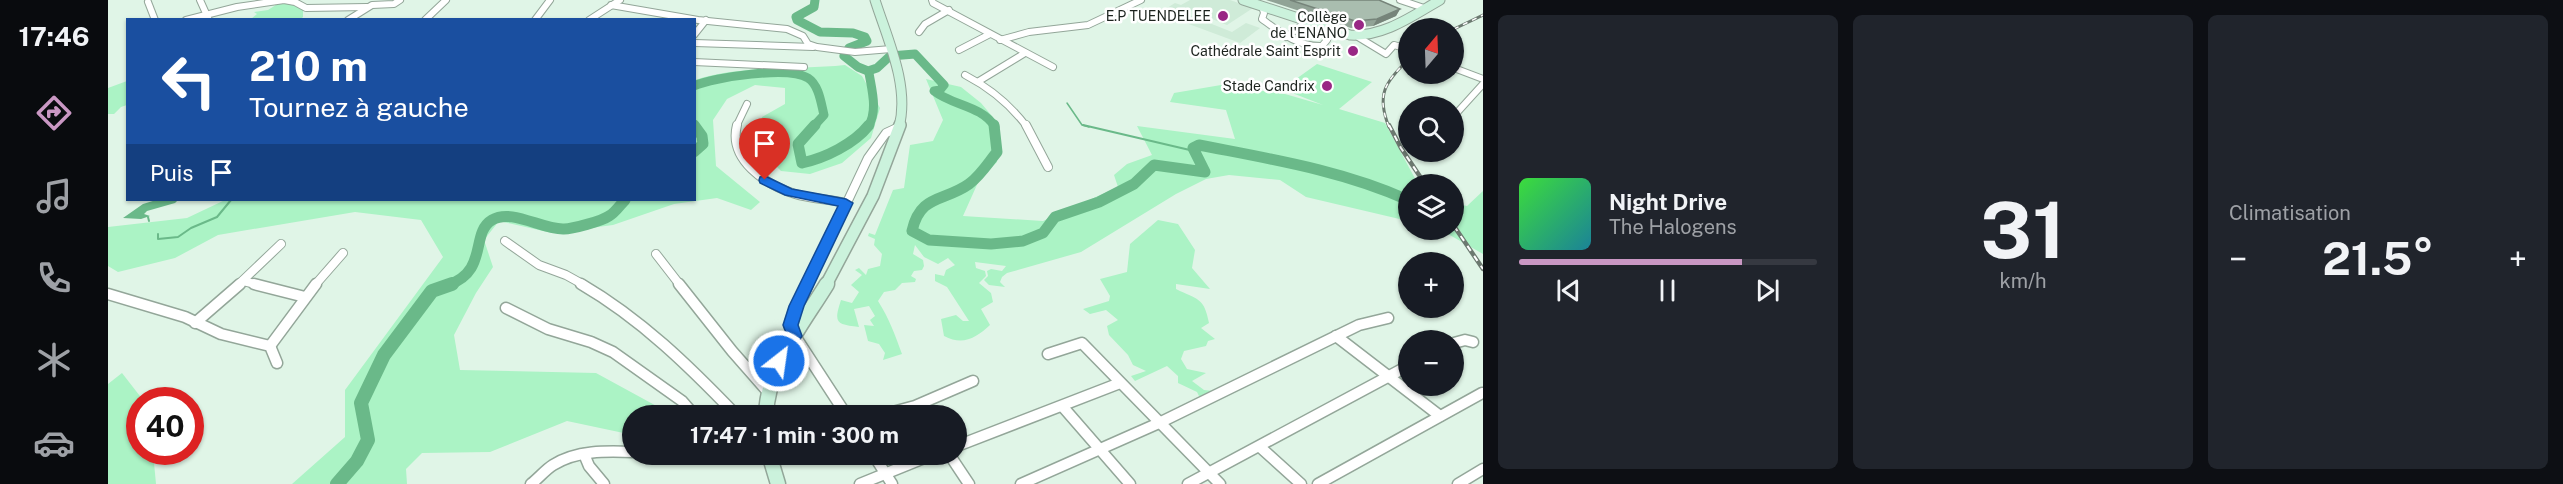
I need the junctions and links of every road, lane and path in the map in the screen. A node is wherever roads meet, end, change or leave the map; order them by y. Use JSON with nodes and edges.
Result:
{"nodes":[{"id":1,"x":200,"y":0,"type":"edge"},
{"id":2,"x":400,"y":0,"type":"edge"},
{"id":3,"x":446,"y":0,"type":"edge"},
{"id":4,"x":550,"y":0,"type":"edge"},
{"id":5,"x":620,"y":0,"type":"edge"},
{"id":6,"x":875,"y":0,"type":"edge"},
{"id":7,"x":932,"y":0,"type":"edge"},
{"id":8,"x":1141,"y":0,"type":"edge"},
{"id":9,"x":1243,"y":0,"type":"edge"},
{"id":10,"x":1401,"y":0,"type":"edge"},
{"id":11,"x":1440,"y":0,"type":"edge"},
{"id":12,"x":148,"y":2,"type":"dead end"},
{"id":13,"x":611,"y":5,"type":"junction"},
{"id":14,"x":1262,"y":6,"type":"junction"},
{"id":15,"x":367,"y":7,"type":"junction"},
{"id":16,"x":1424,"y":8,"type":"junction"},
{"id":17,"x":949,"y":10,"type":"junction"},
{"id":18,"x":208,"y":17,"type":"edge"},
{"id":19,"x":154,"y":18,"type":"edge"},
{"id":20,"x":351,"y":18,"type":"edge"},
{"id":21,"x":427,"y":18,"type":"edge"},
{"id":22,"x":536,"y":18,"type":"edge"},
{"id":23,"x":592,"y":18,"type":"edge"},
{"id":24,"x":693,"y":18,"type":"edge"},
{"id":25,"x":696,"y":18,"type":"edge"},
{"id":26,"x":706,"y":20,"type":"junction"},
{"id":27,"x":1308,"y":21,"type":"junction"},
{"id":28,"x":696,"y":32,"type":"edge"},
{"id":29,"x":919,"y":32,"type":"dead end"},
{"id":30,"x":990,"y":34,"type":"junction"},
{"id":31,"x":1286,"y":37,"type":"junction"},
{"id":32,"x":1358,"y":37,"type":"junction"},
{"id":33,"x":1000,"y":40,"type":"junction"},
{"id":34,"x":1327,"y":40,"type":"dead end"},
{"id":35,"x":696,"y":43,"type":"edge"},
{"id":36,"x":1398,"y":46,"type":"edge"},
{"id":37,"x":817,"y":47,"type":"junction"},
{"id":38,"x":959,"y":50,"type":"dead end"},
{"id":39,"x":1025,"y":53,"type":"junction"},
{"id":40,"x":892,"y":54,"type":"junction"},
{"id":41,"x":696,"y":62,"type":"edge"},
{"id":42,"x":804,"y":67,"type":"dead end"},
{"id":43,"x":1053,"y":67,"type":"dead end"},
{"id":44,"x":1464,"y":72,"type":"edge"},
{"id":45,"x":965,"y":75,"type":"dead end"},
{"id":46,"x":1483,"y":79,"type":"edge"},
{"id":47,"x":979,"y":81,"type":"junction"},
{"id":48,"x":1483,"y":84,"type":"edge"},
{"id":49,"x":747,"y":104,"type":"dead end"},
{"id":50,"x":1464,"y":105,"type":"edge"},
{"id":51,"x":899,"y":127,"type":"junction"},
{"id":52,"x":1048,"y":167,"type":"dead end"},
{"id":53,"x":846,"y":203,"type":"junction"},
{"id":54,"x":505,"y":241,"type":"dead end"},
{"id":55,"x":281,"y":244,"type":"dead end"},
{"id":56,"x":343,"y":253,"type":"dead end"},
{"id":57,"x":656,"y":254,"type":"dead end"},
{"id":58,"x":243,"y":281,"type":"junction"},
{"id":59,"x":108,"y":294,"type":"edge"},
{"id":60,"x":305,"y":297,"type":"junction"},
{"id":61,"x":506,"y":308,"type":"dead end"},
{"id":62,"x":1388,"y":318,"type":"dead end"},
{"id":63,"x":195,"y":323,"type":"junction"},
{"id":64,"x":795,"y":336,"type":"junction"},
{"id":65,"x":1336,"y":336,"type":"junction"},
{"id":66,"x":1464,"y":340,"type":"edge"},
{"id":67,"x":1473,"y":342,"type":"dead end"},
{"id":68,"x":270,"y":346,"type":"junction"},
{"id":69,"x":1048,"y":354,"type":"dead end"},
{"id":70,"x":278,"y":363,"type":"dead end"},
{"id":71,"x":1398,"y":372,"type":"edge"},
{"id":72,"x":1389,"y":377,"type":"junction"},
{"id":73,"x":973,"y":381,"type":"dead end"},
{"id":74,"x":1120,"y":384,"type":"junction"},
{"id":75,"x":768,"y":392,"type":"junction"},
{"id":76,"x":1482,"y":393,"type":"edge"},
{"id":77,"x":685,"y":405,"type":"edge"},
{"id":78,"x":726,"y":405,"type":"edge"},
{"id":79,"x":767,"y":405,"type":"edge"},
{"id":80,"x":840,"y":405,"type":"edge"},
{"id":81,"x":917,"y":405,"type":"edge"},
{"id":82,"x":1064,"y":407,"type":"junction"},
{"id":83,"x":1440,"y":416,"type":"junction"},
{"id":84,"x":1159,"y":423,"type":"junction"},
{"id":85,"x":967,"y":442,"type":"edge"},
{"id":86,"x":1260,"y":447,"type":"junction"},
{"id":87,"x":1100,"y":449,"type":"junction"},
{"id":88,"x":622,"y":452,"type":"edge"},
{"id":89,"x":584,"y":454,"type":"junction"},
{"id":90,"x":773,"y":465,"type":"edge"},
{"id":91,"x":880,"y":465,"type":"edge"},
{"id":92,"x":904,"y":465,"type":"edge"},
{"id":93,"x":956,"y":465,"type":"edge"},
{"id":94,"x":1483,"y":469,"type":"edge"},
{"id":95,"x":885,"y":472,"type":"junction"},
{"id":96,"x":1210,"y":474,"type":"junction"},
{"id":97,"x":531,"y":484,"type":"edge"},
{"id":98,"x":604,"y":484,"type":"edge"},
{"id":99,"x":778,"y":484,"type":"edge"},
{"id":100,"x":860,"y":484,"type":"edge"},
{"id":101,"x":892,"y":484,"type":"edge"},
{"id":102,"x":969,"y":484,"type":"edge"},
{"id":103,"x":1021,"y":484,"type":"edge"},
{"id":104,"x":1130,"y":484,"type":"edge"},
{"id":105,"x":1188,"y":484,"type":"edge"},
{"id":106,"x":1220,"y":484,"type":"edge"},
{"id":107,"x":1301,"y":484,"type":"edge"},
{"id":108,"x":1318,"y":484,"type":"edge"},
{"id":109,"x":1458,"y":484,"type":"edge"}],
"edges":[{"from":1,"to":18,"type":"street"},
{"from":2,"to":15,"type":"street"},
{"from":3,"to":21,"type":"street"},
{"from":4,"to":22,"type":"street"},
{"from":5,"to":13,"type":"street"},
{"from":6,"to":40,"type":"street"},
{"from":7,"to":17,"type":"street"},
{"from":8,"to":33,"type":"street"},
{"from":9,"to":14,"type":"street"},
{"from":10,"to":16,"type":"street"},
{"from":11,"to":16,"type":"street"},
{"from":12,"to":19,"type":"street"},
{"from":13,"to":23,"type":"street"},
{"from":13,"to":24,"type":"street"},
{"from":14,"to":27,"type":"street"},
{"from":14,"to":31,"type":"street"},
{"from":15,"to":18,"type":"street"},
{"from":15,"to":20,"type":"street"},
{"from":16,"to":32,"type":"street"},
{"from":17,"to":29,"type":"street"},
{"from":17,"to":30,"type":"street"},
{"from":25,"to":26,"type":"street"},
{"from":26,"to":28,"type":"street"},
{"from":26,"to":37,"type":"street"},
{"from":27,"to":31,"type":"street"},
{"from":27,"to":32,"type":"street"},
{"from":30,"to":33,"type":"street"},
{"from":30,"to":38,"type":"street"},
{"from":31,"to":34,"type":"street"},
{"from":32,"to":36,"type":"street"},
{"from":33,"to":39,"type":"street"},
{"from":35,"to":37,"type":"street"},
{"from":37,"to":40,"type":"street"},
{"from":39,"to":43,"type":"street"},
{"from":39,"to":47,"type":"street"},
{"from":40,"to":51,"type":"street"},
{"from":41,"to":42,"type":"street"},
{"from":44,"to":46,"type":"street"},
{"from":45,"to":47,"type":"street"},
{"from":47,"to":52,"type":"street"},
{"from":48,"to":50,"type":"street"},
{"from":49,"to":53,"type":"street"},
{"from":51,"to":53,"type":"street"},
{"from":51,"to":64,"type":"street"},
{"from":53,"to":64,"type":"street"},
{"from":54,"to":78,"type":"street"},
{"from":55,"to":58,"type":"street"},
{"from":56,"to":60,"type":"street"},
{"from":57,"to":75,"type":"street"},
{"from":58,"to":60,"type":"street"},
{"from":58,"to":63,"type":"street"},
{"from":59,"to":63,"type":"street"},
{"from":60,"to":68,"type":"street"},
{"from":61,"to":77,"type":"street"},
{"from":62,"to":65,"type":"street"},
{"from":63,"to":68,"type":"street"},
{"from":64,"to":75,"type":"street"},
{"from":64,"to":80,"type":"street"},
{"from":65,"to":72,"type":"street"},
{"from":65,"to":84,"type":"street"},
{"from":66,"to":67,"type":"street"},
{"from":68,"to":70,"type":"street"},
{"from":69,"to":74,"type":"street"},
{"from":71,"to":72,"type":"street"},
{"from":72,"to":83,"type":"street"},
{"from":72,"to":86,"type":"street"},
{"from":73,"to":81,"type":"street"},
{"from":74,"to":82,"type":"street"},
{"from":74,"to":84,"type":"street"},
{"from":75,"to":79,"type":"street"},
{"from":76,"to":83,"type":"street"},
{"from":82,"to":85,"type":"street"},
{"from":82,"to":87,"type":"street"},
{"from":83,"to":108,"type":"street"},
{"from":84,"to":87,"type":"street"},
{"from":84,"to":96,"type":"street"},
{"from":86,"to":96,"type":"street"},
{"from":86,"to":107,"type":"street"},
{"from":87,"to":103,"type":"street"},
{"from":87,"to":104,"type":"street"},
{"from":88,"to":89,"type":"street"},
{"from":89,"to":97,"type":"street"},
{"from":89,"to":98,"type":"street"},
{"from":90,"to":99,"type":"street"},
{"from":91,"to":95,"type":"street"},
{"from":92,"to":95,"type":"street"},
{"from":93,"to":102,"type":"street"},
{"from":94,"to":109,"type":"street"},
{"from":95,"to":100,"type":"street"},
{"from":95,"to":101,"type":"street"},
{"from":96,"to":105,"type":"street"},
{"from":96,"to":106,"type":"street"}]}
